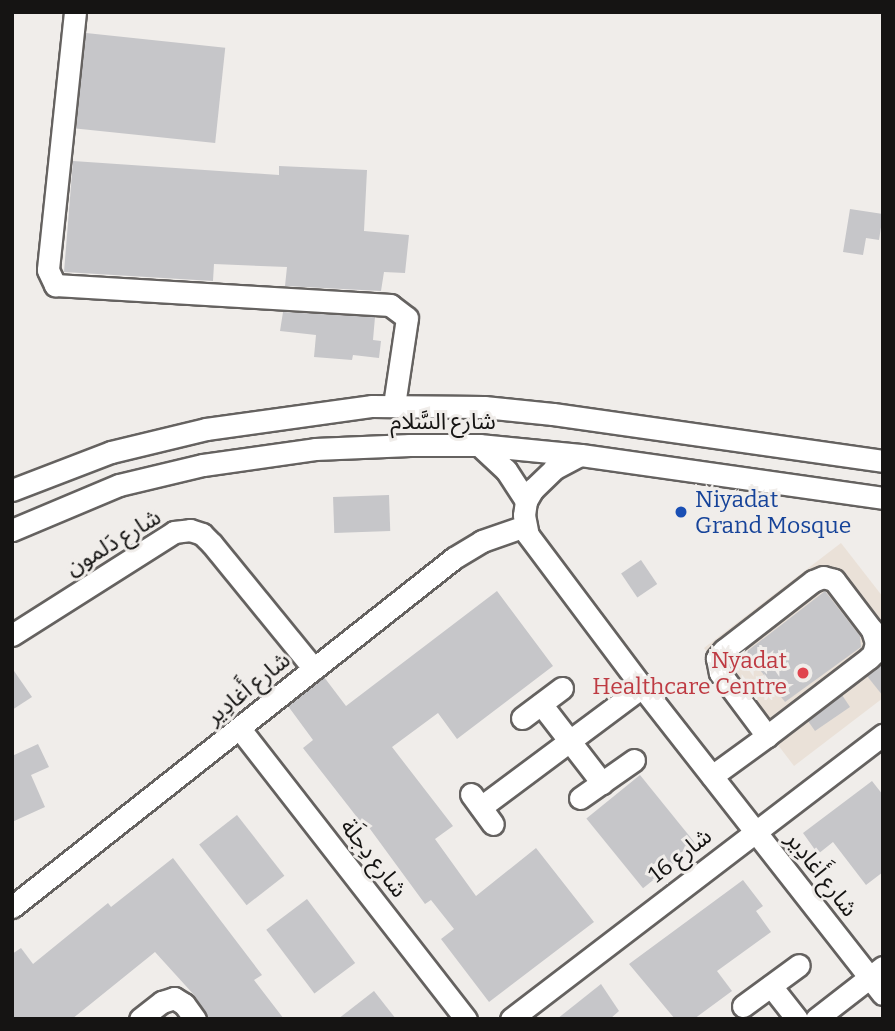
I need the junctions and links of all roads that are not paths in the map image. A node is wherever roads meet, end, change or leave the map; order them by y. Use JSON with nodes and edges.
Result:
{"nodes":[{"id":1,"x":75,"y":12,"type":"edge"},
{"id":2,"x":394,"y":405,"type":"junction"},
{"id":3,"x":479,"y":444,"type":"junction"},
{"id":4,"x":581,"y":455,"type":"junction"},
{"id":5,"x":883,"y":461,"type":"edge"},
{"id":6,"x":14,"y":486,"type":"edge"},
{"id":7,"x":883,"y":498,"type":"edge"},
{"id":8,"x":526,"y":502,"type":"junction"},
{"id":9,"x":525,"y":526,"type":"junction"},
{"id":10,"x":12,"y":530,"type":"edge"},
{"id":11,"x":12,"y":635,"type":"edge"},
{"id":12,"x":314,"y":669,"type":"junction"},
{"id":13,"x":642,"y":687,"type":"junction"},
{"id":14,"x":562,"y":688,"type":"dead end"},
{"id":15,"x":541,"y":704,"type":"junction"},
{"id":16,"x":522,"y":718,"type":"dead end"},
{"id":17,"x":240,"y":729,"type":"junction"},
{"id":18,"x":883,"y":735,"type":"edge"},
{"id":19,"x":767,"y":736,"type":"junction"},
{"id":20,"x":570,"y":741,"type":"junction"},
{"id":21,"x":634,"y":760,"type":"dead end"},
{"id":22,"x":712,"y":776,"type":"junction"},
{"id":23,"x":602,"y":783,"type":"junction"},
{"id":24,"x":580,"y":798,"type":"dead end"},
{"id":25,"x":482,"y":808,"type":"dead end"},
{"id":26,"x":754,"y":830,"type":"junction"},
{"id":27,"x":12,"y":907,"type":"edge"},
{"id":28,"x":799,"y":965,"type":"dead end"},
{"id":29,"x":878,"y":979,"type":"edge"},
{"id":30,"x":771,"y":986,"type":"junction"},
{"id":31,"x":744,"y":1006,"type":"dead end"},
{"id":32,"x":140,"y":1019,"type":"edge"},
{"id":33,"x":195,"y":1019,"type":"edge"},
{"id":34,"x":466,"y":1019,"type":"edge"},
{"id":35,"x":511,"y":1019,"type":"edge"},
{"id":36,"x":797,"y":1019,"type":"edge"},
{"id":37,"x":816,"y":1019,"type":"edge"}],
"edges":[{"from":1,"to":2,"type":"street"},
{"from":2,"to":5,"type":"street","name":"شارع السَّلام"},
{"from":2,"to":6,"type":"street","name":"شارع السَّلام"},
{"from":3,"to":4,"type":"street","name":"شارع السَّلام"},
{"from":3,"to":8,"type":"street"},
{"from":3,"to":10,"type":"street","name":"شارع السَّلام"},
{"from":4,"to":7,"type":"street","name":"شارع السَّلام"},
{"from":4,"to":8,"type":"street"},
{"from":8,"to":9,"type":"street"},
{"from":9,"to":12,"type":"street","name":"شارع أَغادِير"},
{"from":9,"to":13,"type":"street","name":"شارع أَغادِير"},
{"from":11,"to":12,"type":"street","name":"شارع دَلمون"},
{"from":12,"to":17,"type":"street","name":"شارع أَغادِير"},
{"from":13,"to":20,"type":"street"},
{"from":13,"to":22,"type":"street","name":"شارع أَغادِير"},
{"from":14,"to":15,"type":"street"},
{"from":15,"to":16,"type":"street"},
{"from":15,"to":20,"type":"street"},
{"from":17,"to":27,"type":"street","name":"شارع أَغادِير"},
{"from":17,"to":34,"type":"street","name":"شارع دِجلَة"},
{"from":18,"to":26,"type":"street","name":"شارع 16"},
{"from":19,"to":19,"type":"street"},
{"from":19,"to":22,"type":"street"},
{"from":20,"to":23,"type":"street"},
{"from":20,"to":25,"type":"street"},
{"from":21,"to":23,"type":"street"},
{"from":22,"to":26,"type":"street","name":"شارع أَغادِير"},
{"from":23,"to":24,"type":"street"},
{"from":26,"to":29,"type":"street","name":"شارع أَغادِير"},
{"from":26,"to":35,"type":"street","name":"شارع 16"},
{"from":28,"to":30,"type":"street"},
{"from":29,"to":37,"type":"street"},
{"from":30,"to":31,"type":"street"},
{"from":30,"to":36,"type":"street"},
{"from":32,"to":33,"type":"street"}]}
